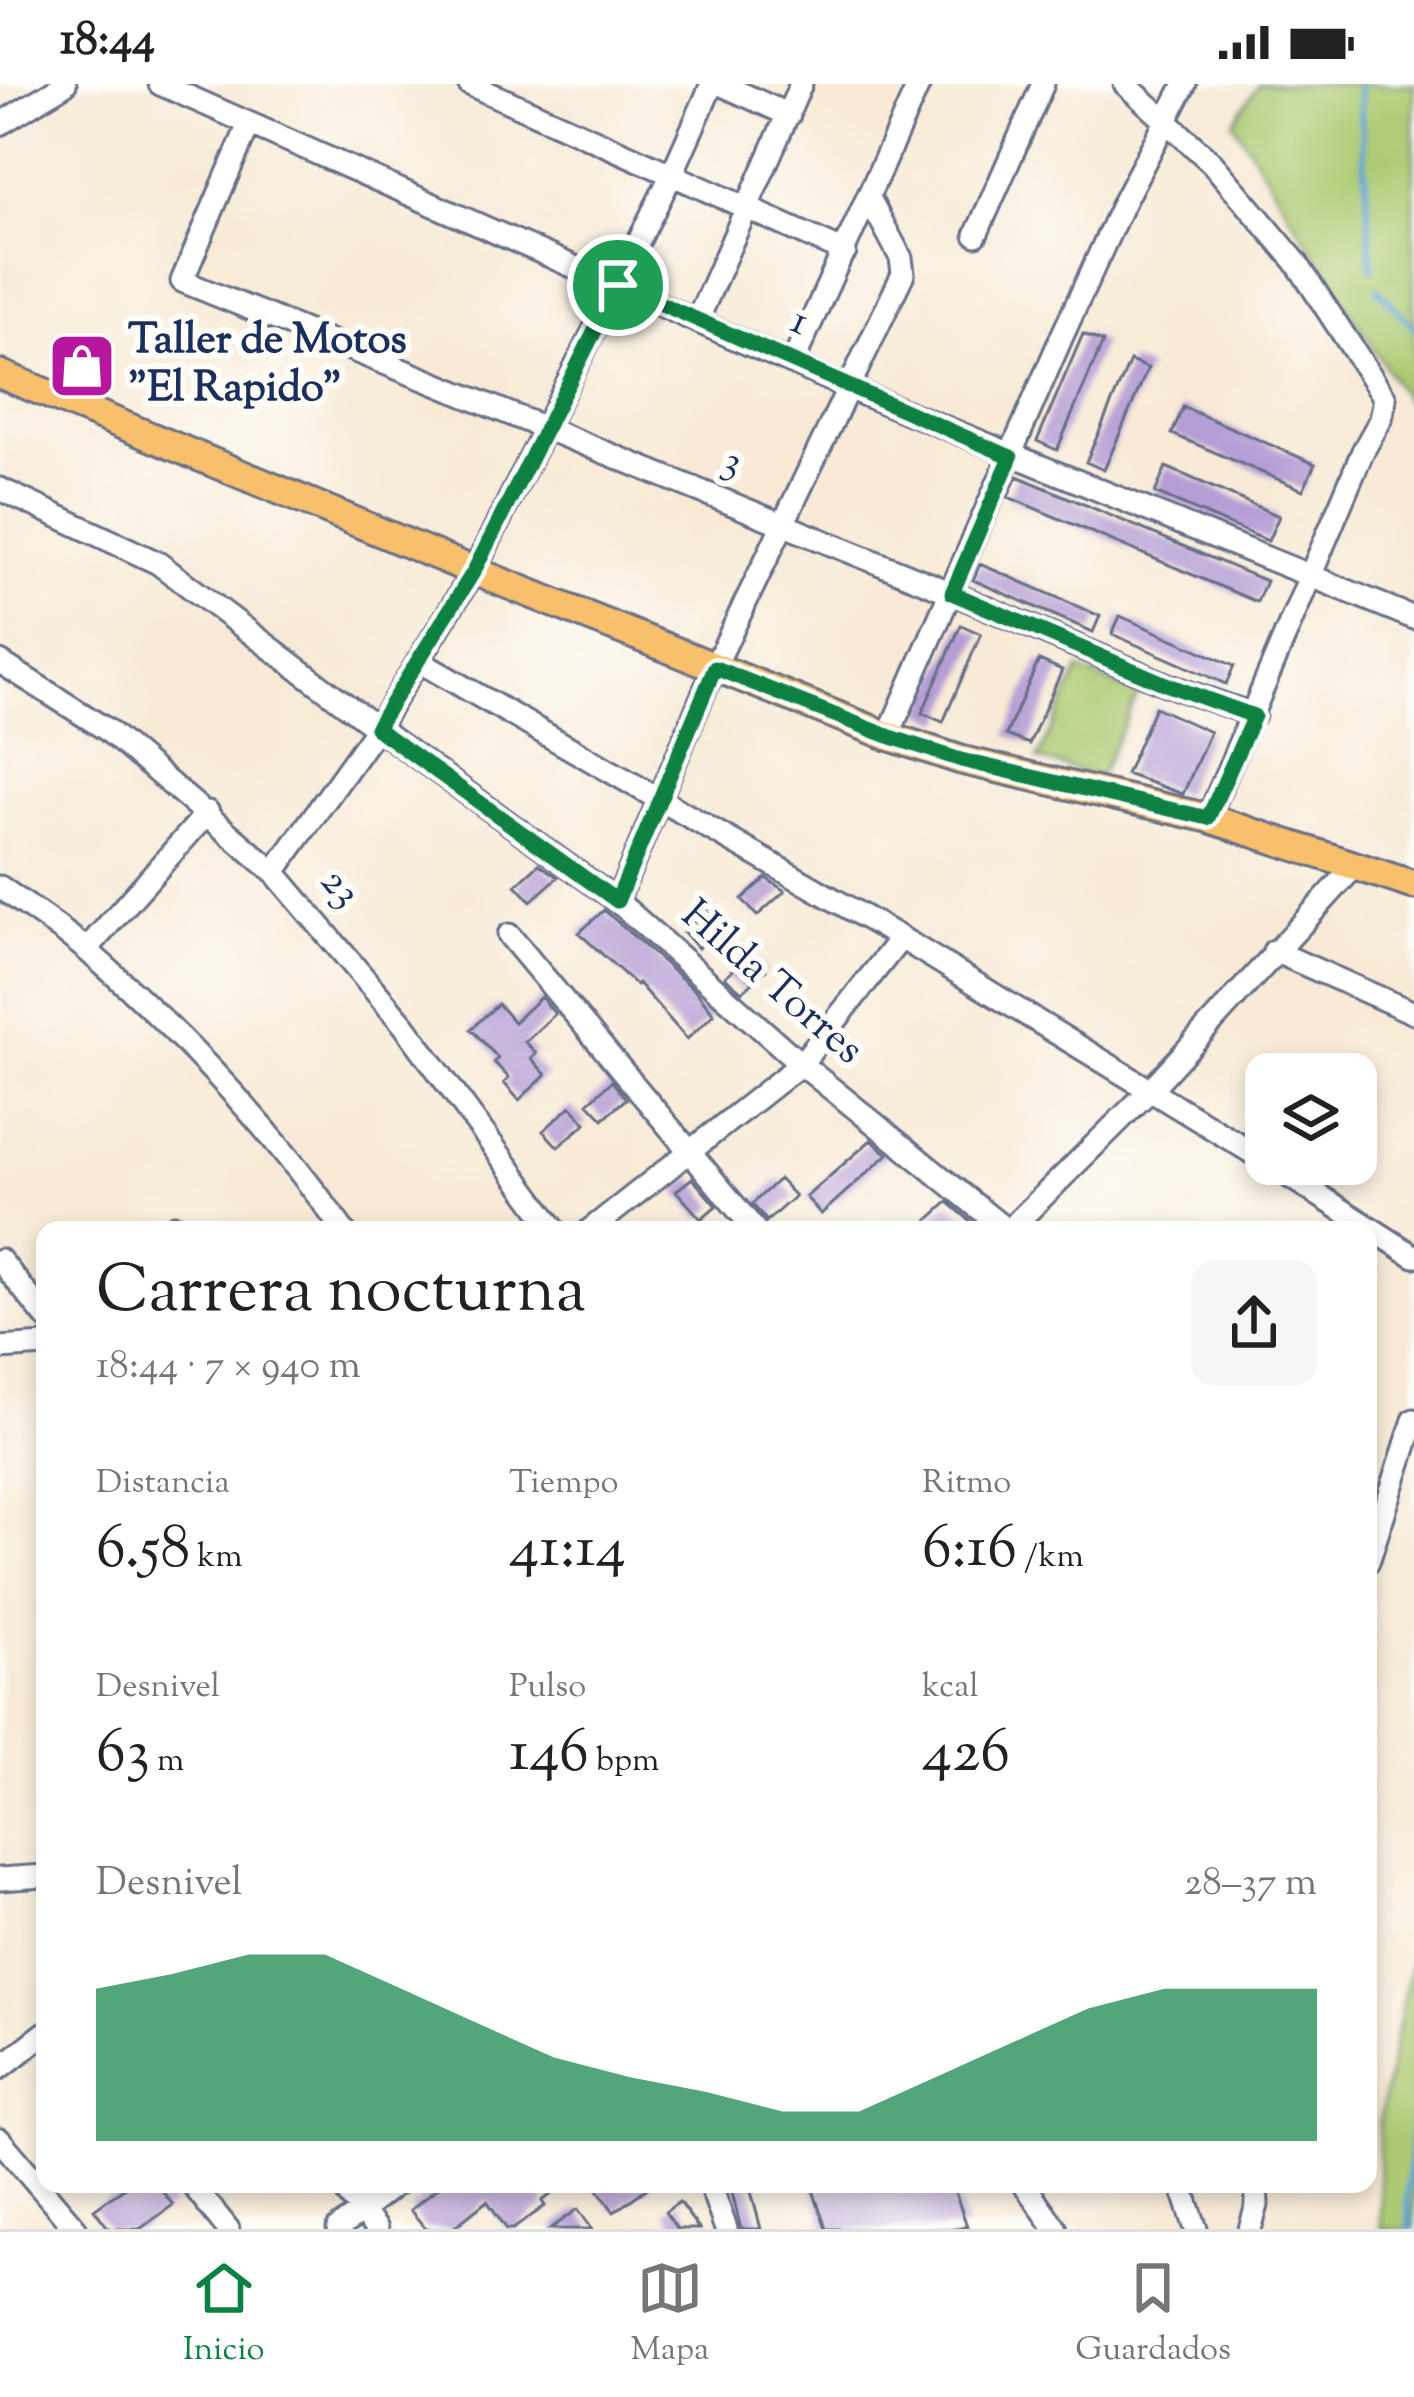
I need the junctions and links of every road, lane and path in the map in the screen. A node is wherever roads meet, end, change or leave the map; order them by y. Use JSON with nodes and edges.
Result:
{"nodes":[{"id":1,"x":65,"y":84,"type":"edge"},
{"id":2,"x":160,"y":84,"type":"edge"},
{"id":3,"x":469,"y":84,"type":"edge"},
{"id":4,"x":716,"y":84,"type":"edge"},
{"id":5,"x":801,"y":84,"type":"edge"},
{"id":6,"x":919,"y":84,"type":"edge"},
{"id":7,"x":1042,"y":84,"type":"edge"},
{"id":8,"x":1126,"y":84,"type":"edge"},
{"id":9,"x":1185,"y":84,"type":"edge"},
{"id":10,"x":789,"y":115,"type":"junction"},
{"id":11,"x":1164,"y":120,"type":"junction"},
{"id":12,"x":1,"y":121,"type":"edge"},
{"id":13,"x":249,"y":124,"type":"junction"},
{"id":14,"x":672,"y":174,"type":"junction"},
{"id":15,"x":869,"y":198,"type":"junction"},
{"id":16,"x":749,"y":210,"type":"junction"},
{"id":17,"x":976,"y":235,"type":"dead end"},
{"id":18,"x":845,"y":252,"type":"junction"},
{"id":19,"x":618,"y":285,"type":"junction"},
{"id":20,"x":697,"y":321,"type":"junction"},
{"id":21,"x":793,"y":362,"type":"junction"},
{"id":22,"x":0,"y":374,"type":"edge"},
{"id":23,"x":848,"y":388,"type":"junction"},
{"id":24,"x":545,"y":430,"type":"junction"},
{"id":25,"x":1011,"y":457,"type":"junction"},
{"id":26,"x":0,"y":489,"type":"edge"},
{"id":27,"x":781,"y":526,"type":"junction"},
{"id":28,"x":474,"y":571,"type":"junction"},
{"id":29,"x":1311,"y":577,"type":"junction"},
{"id":30,"x":952,"y":593,"type":"junction"},
{"id":31,"x":1414,"y":618,"type":"edge"},
{"id":32,"x":0,"y":662,"type":"edge"},
{"id":33,"x":420,"y":662,"type":"junction"},
{"id":34,"x":715,"y":668,"type":"junction"},
{"id":35,"x":1254,"y":716,"type":"junction"},
{"id":36,"x":376,"y":728,"type":"junction"},
{"id":37,"x":888,"y":736,"type":"junction"},
{"id":38,"x":661,"y":799,"type":"junction"},
{"id":39,"x":208,"y":812,"type":"junction"},
{"id":40,"x":1208,"y":818,"type":"junction"},
{"id":41,"x":1355,"y":866,"type":"junction"},
{"id":42,"x":274,"y":872,"type":"junction"},
{"id":43,"x":1414,"y":885,"type":"edge"},
{"id":44,"x":0,"y":887,"type":"edge"},
{"id":45,"x":617,"y":901,"type":"junction"},
{"id":46,"x":509,"y":935,"type":"dead end"},
{"id":47,"x":901,"y":938,"type":"junction"},
{"id":48,"x":87,"y":950,"type":"junction"},
{"id":49,"x":1274,"y":951,"type":"junction"},
{"id":50,"x":1414,"y":1012,"type":"edge"},
{"id":51,"x":801,"y":1064,"type":"junction"},
{"id":52,"x":1152,"y":1088,"type":"junction"},
{"id":53,"x":1245,"y":1148,"type":"edge"},
{"id":54,"x":692,"y":1151,"type":"junction"},
{"id":55,"x":1303,"y":1185,"type":"edge"},
{"id":56,"x":337,"y":1221,"type":"edge"},
{"id":57,"x":548,"y":1221,"type":"edge"},
{"id":58,"x":602,"y":1221,"type":"edge"},
{"id":59,"x":748,"y":1221,"type":"edge"},
{"id":60,"x":996,"y":1221,"type":"edge"},
{"id":61,"x":1016,"y":1221,"type":"edge"},
{"id":62,"x":1359,"y":1221,"type":"edge"},
{"id":63,"x":1377,"y":1232,"type":"edge"},
{"id":64,"x":1414,"y":1256,"type":"edge"},
{"id":65,"x":0,"y":1260,"type":"edge"},
{"id":66,"x":36,"y":1305,"type":"edge"},
{"id":67,"x":36,"y":1346,"type":"edge"},
{"id":68,"x":0,"y":1348,"type":"edge"},
{"id":69,"x":1414,"y":1420,"type":"edge"},
{"id":70,"x":1377,"y":1508,"type":"edge"},
{"id":71,"x":36,"y":1877,"type":"edge"},
{"id":72,"x":0,"y":1879,"type":"edge"},
{"id":73,"x":36,"y":2039,"type":"edge"},
{"id":74,"x":0,"y":2068,"type":"edge"},
{"id":75,"x":0,"y":2140,"type":"edge"},
{"id":76,"x":36,"y":2182,"type":"edge"},
{"id":77,"x":45,"y":2193,"type":"edge"},
{"id":78,"x":199,"y":2193,"type":"edge"},
{"id":79,"x":347,"y":2193,"type":"edge"},
{"id":80,"x":389,"y":2193,"type":"edge"},
{"id":81,"x":713,"y":2193,"type":"edge"},
{"id":82,"x":1030,"y":2193,"type":"edge"},
{"id":83,"x":1184,"y":2193,"type":"edge"},
{"id":84,"x":1256,"y":2193,"type":"edge"},
{"id":85,"x":369,"y":2220,"type":"edge"},
{"id":86,"x":76,"y":2229,"type":"edge"},
{"id":87,"x":228,"y":2229,"type":"edge"},
{"id":88,"x":338,"y":2229,"type":"edge"},
{"id":89,"x":726,"y":2229,"type":"edge"},
{"id":90,"x":1056,"y":2229,"type":"edge"},
{"id":91,"x":1196,"y":2229,"type":"edge"},
{"id":92,"x":1250,"y":2229,"type":"edge"}],
"edges":[{"from":1,"to":12,"type":"street"},
{"from":2,"to":13,"type":"street","name":"1"},
{"from":3,"to":14,"type":"street"},
{"from":4,"to":10,"type":"street"},
{"from":4,"to":14,"type":"street"},
{"from":5,"to":10,"type":"street"},
{"from":6,"to":15,"type":"street"},
{"from":7,"to":17,"type":"street"},
{"from":8,"to":11,"type":"street"},
{"from":9,"to":11,"type":"street"},
{"from":10,"to":16,"type":"street"},
{"from":11,"to":25,"type":"street"},
{"from":11,"to":29,"type":"street"},
{"from":13,"to":19,"type":"street","name":"1"},
{"from":13,"to":24,"type":"street","name":"3"},
{"from":14,"to":16,"type":"street"},
{"from":14,"to":19,"type":"street"},
{"from":15,"to":18,"type":"street"},
{"from":15,"to":23,"type":"street"},
{"from":16,"to":18,"type":"street"},
{"from":16,"to":20,"type":"street"},
{"from":18,"to":21,"type":"street"},
{"from":19,"to":20,"type":"street","name":"1"},
{"from":19,"to":24,"type":"street"},
{"from":20,"to":21,"type":"street","name":"1"},
{"from":21,"to":23,"type":"street","name":"1"},
{"from":22,"to":28,"type":"main road"},
{"from":23,"to":25,"type":"street","name":"1"},
{"from":23,"to":27,"type":"street"},
{"from":24,"to":27,"type":"street","name":"3"},
{"from":24,"to":28,"type":"street"},
{"from":25,"to":29,"type":"street","name":"1"},
{"from":25,"to":30,"type":"street"},
{"from":26,"to":36,"type":"street","name":"Hilda Torres"},
{"from":27,"to":30,"type":"street","name":"3"},
{"from":27,"to":34,"type":"street"},
{"from":28,"to":33,"type":"street"},
{"from":28,"to":34,"type":"main road"},
{"from":29,"to":31,"type":"street","name":"1"},
{"from":29,"to":35,"type":"street"},
{"from":30,"to":35,"type":"street","name":"3"},
{"from":30,"to":37,"type":"street"},
{"from":32,"to":39,"type":"street","name":"23"},
{"from":33,"to":36,"type":"street"},
{"from":33,"to":38,"type":"street"},
{"from":34,"to":37,"type":"main road"},
{"from":34,"to":38,"type":"street"},
{"from":35,"to":40,"type":"street"},
{"from":36,"to":42,"type":"street"},
{"from":36,"to":45,"type":"street","name":"Hilda Torres"},
{"from":37,"to":40,"type":"main road"},
{"from":38,"to":45,"type":"street"},
{"from":38,"to":47,"type":"street"},
{"from":39,"to":42,"type":"street","name":"23"},
{"from":39,"to":48,"type":"street"},
{"from":40,"to":41,"type":"main road"},
{"from":41,"to":43,"type":"main road"},
{"from":41,"to":49,"type":"street"},
{"from":42,"to":57,"type":"street","name":"23"},
{"from":44,"to":48,"type":"street"},
{"from":45,"to":51,"type":"street","name":"Hilda Torres"},
{"from":46,"to":54,"type":"street"},
{"from":47,"to":51,"type":"street"},
{"from":47,"to":52,"type":"street"},
{"from":48,"to":56,"type":"street"},
{"from":49,"to":50,"type":"street"},
{"from":49,"to":52,"type":"street"},
{"from":51,"to":54,"type":"street"},
{"from":51,"to":60,"type":"street","name":"Hilda Torres"},
{"from":52,"to":53,"type":"street"},
{"from":52,"to":61,"type":"street"},
{"from":54,"to":58,"type":"street"},
{"from":54,"to":59,"type":"street"},
{"from":55,"to":62,"type":"street"},
{"from":63,"to":64,"type":"street"},
{"from":65,"to":66,"type":"street"},
{"from":67,"to":68,"type":"street"},
{"from":69,"to":70,"type":"street"},
{"from":71,"to":72,"type":"street"},
{"from":73,"to":74,"type":"street"},
{"from":75,"to":76,"type":"street"},
{"from":77,"to":86,"type":"street"},
{"from":78,"to":87,"type":"street"},
{"from":79,"to":85,"type":"street"},
{"from":80,"to":85,"type":"street"},
{"from":81,"to":89,"type":"street"},
{"from":82,"to":90,"type":"street"},
{"from":83,"to":91,"type":"street"},
{"from":84,"to":92,"type":"street"},
{"from":85,"to":88,"type":"street"}]}
